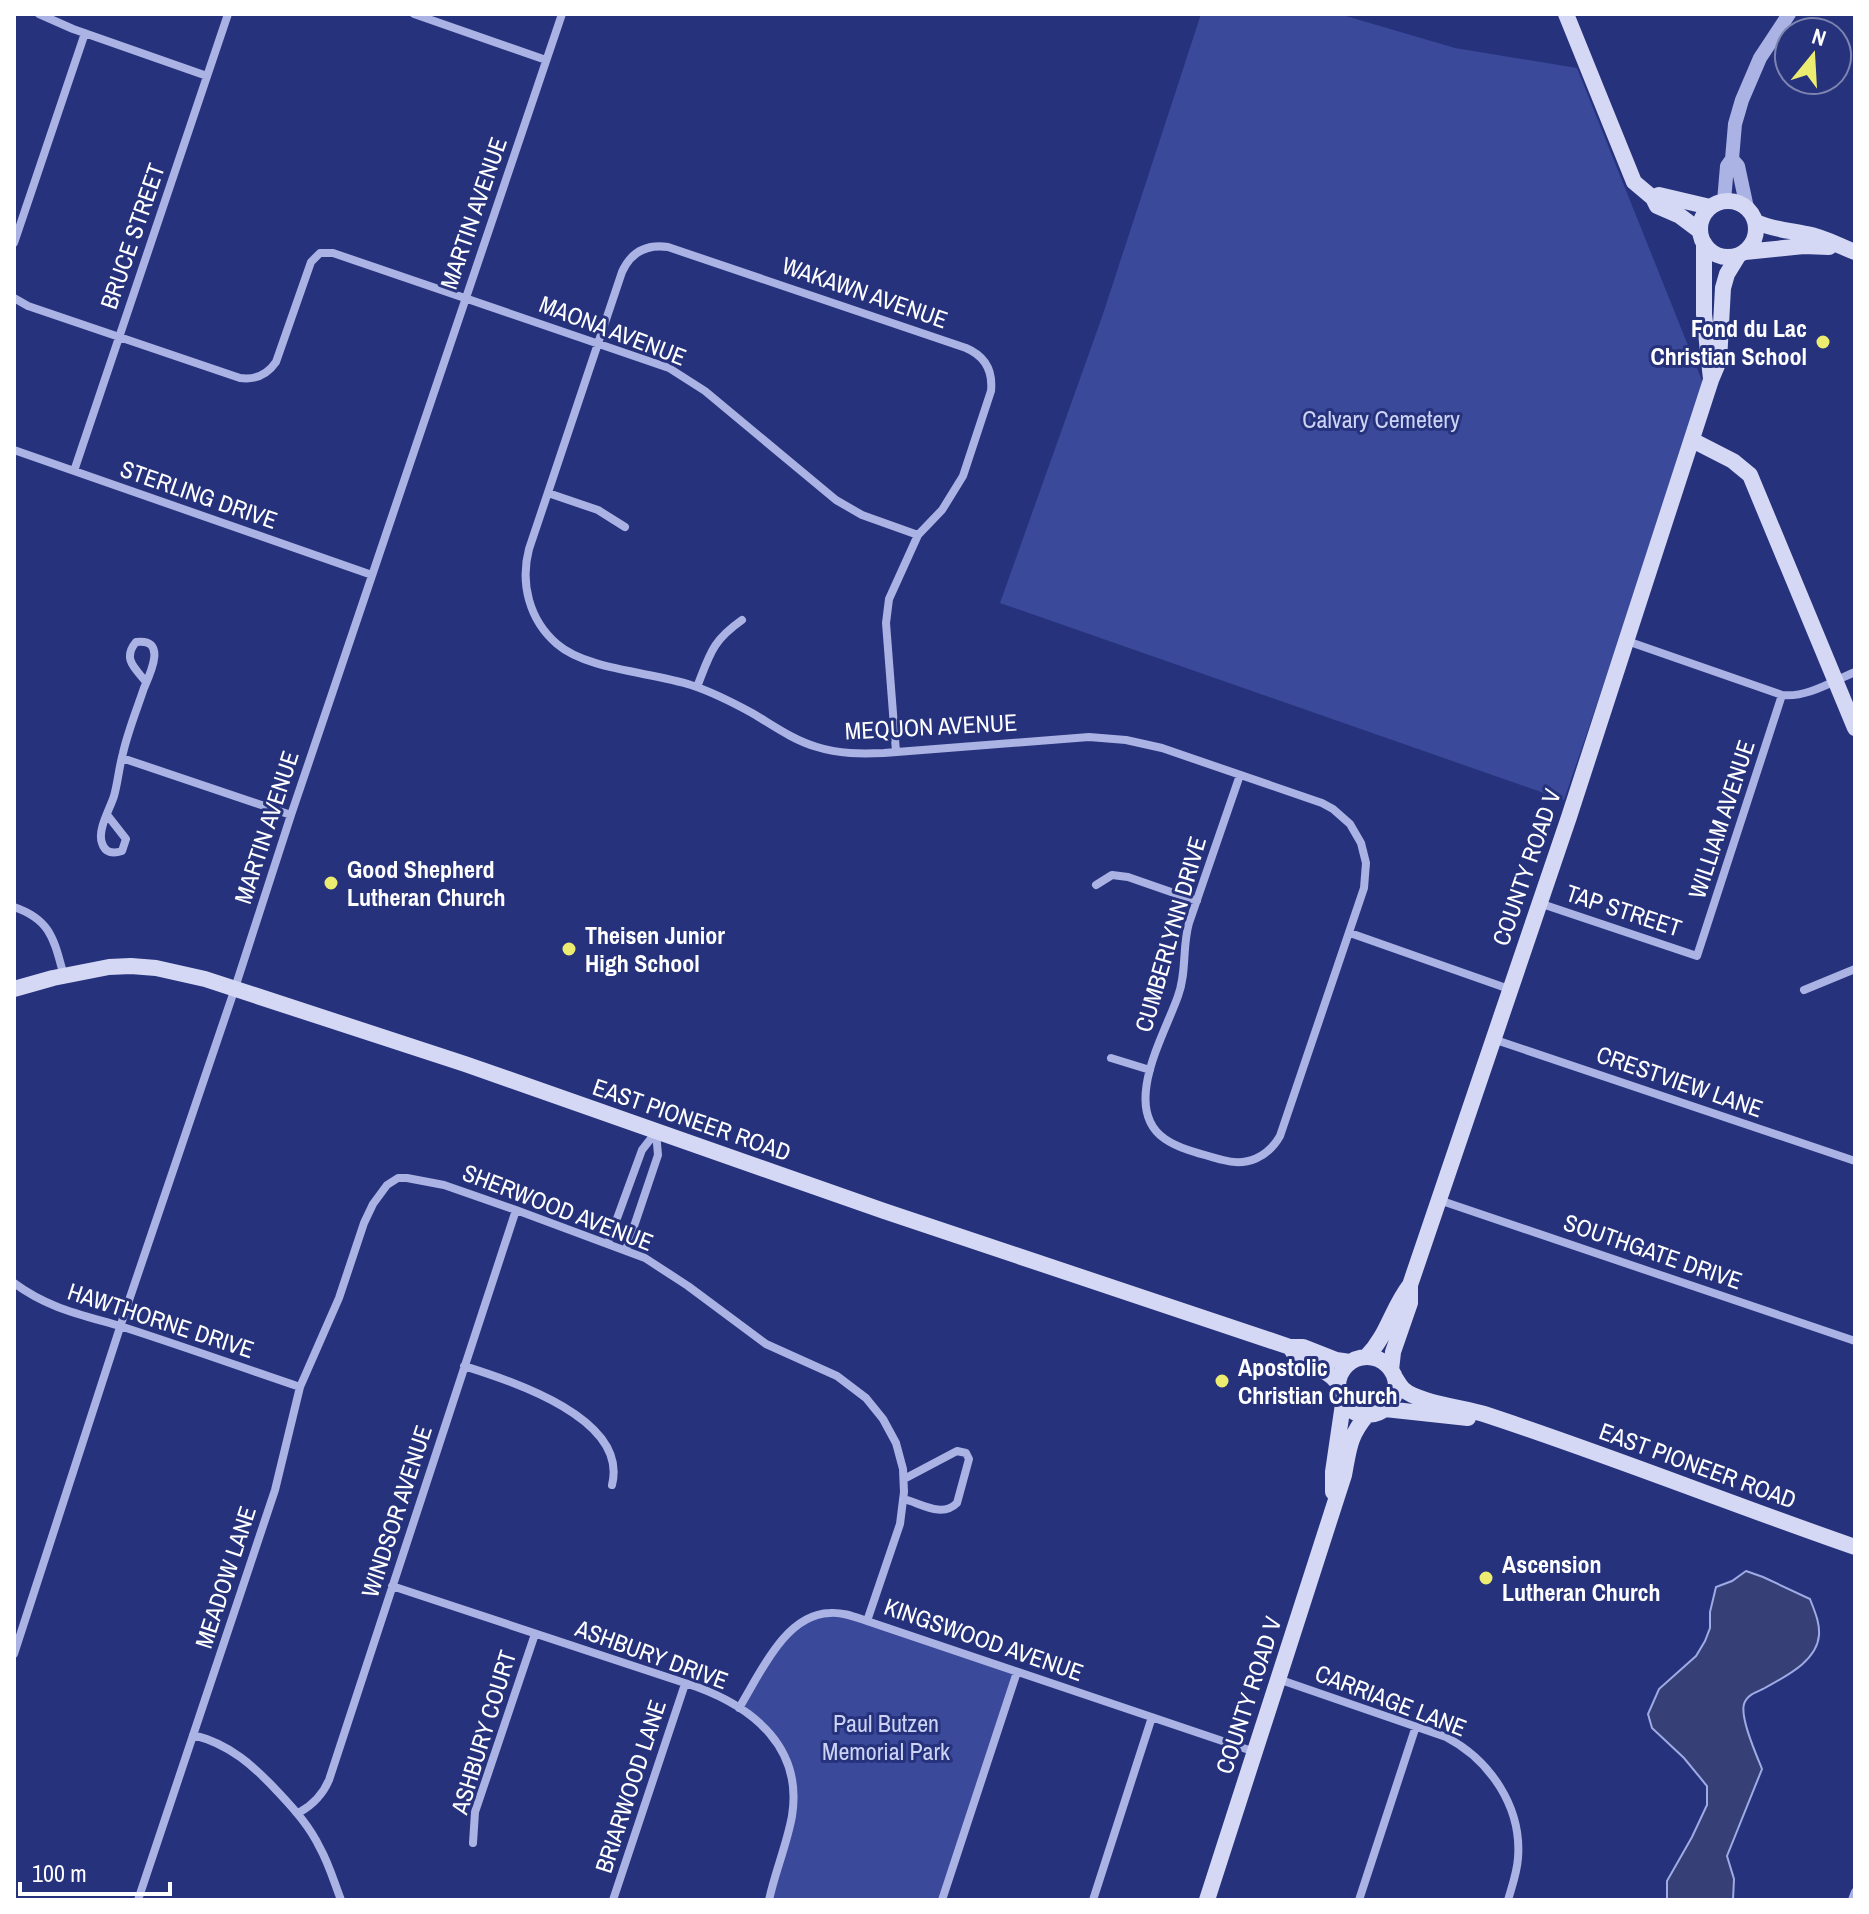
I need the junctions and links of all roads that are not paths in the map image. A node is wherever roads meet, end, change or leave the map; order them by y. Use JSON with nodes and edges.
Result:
{"nodes":[{"id":1,"x":39,"y":14,"type":"edge"},
{"id":2,"x":228,"y":14,"type":"edge"},
{"id":3,"x":414,"y":14,"type":"edge"},
{"id":4,"x":562,"y":14,"type":"edge"},
{"id":5,"x":1566,"y":14,"type":"edge"},
{"id":6,"x":1789,"y":14,"type":"edge"},
{"id":7,"x":85,"y":33,"type":"junction"},
{"id":8,"x":546,"y":60,"type":"junction"},
{"id":9,"x":207,"y":76,"type":"junction"},
{"id":10,"x":1732,"y":159,"type":"junction"},
{"id":11,"x":1653,"y":198,"type":"junction"},
{"id":12,"x":1717,"y":204,"type":"junction"},
{"id":13,"x":1752,"y":215,"type":"junction"},
{"id":14,"x":1702,"y":237,"type":"junction"},
{"id":15,"x":14,"y":243,"type":"edge"},
{"id":16,"x":1849,"y":249,"type":"edge"},
{"id":17,"x":1742,"y":254,"type":"junction"},
{"id":18,"x":14,"y":298,"type":"edge"},
{"id":19,"x":466,"y":298,"type":"junction"},
{"id":20,"x":119,"y":337,"type":"junction"},
{"id":21,"x":599,"y":343,"type":"junction"},
{"id":22,"x":1711,"y":380,"type":"junction"},
{"id":23,"x":1692,"y":440,"type":"junction"},
{"id":24,"x":14,"y":450,"type":"edge"},
{"id":25,"x":74,"y":471,"type":"junction"},
{"id":26,"x":548,"y":493,"type":"junction"},
{"id":27,"x":625,"y":527,"type":"dead end"},
{"id":28,"x":918,"y":535,"type":"junction"},
{"id":29,"x":372,"y":575,"type":"junction"},
{"id":30,"x":742,"y":620,"type":"dead end"},
{"id":31,"x":1627,"y":641,"type":"junction"},
{"id":32,"x":1855,"y":672,"type":"edge"},
{"id":33,"x":1835,"y":680,"type":"junction"},
{"id":34,"x":146,"y":682,"type":"junction"},
{"id":35,"x":697,"y":687,"type":"junction"},
{"id":36,"x":1782,"y":695,"type":"junction"},
{"id":37,"x":1855,"y":728,"type":"edge"},
{"id":38,"x":896,"y":752,"type":"junction"},
{"id":39,"x":122,"y":758,"type":"junction"},
{"id":40,"x":1240,"y":775,"type":"junction"},
{"id":41,"x":291,"y":815,"type":"junction"},
{"id":42,"x":108,"y":816,"type":"dead end"},
{"id":43,"x":1096,"y":885,"type":"dead end"},
{"id":44,"x":1197,"y":901,"type":"junction"},
{"id":45,"x":1538,"y":903,"type":"junction"},
{"id":46,"x":14,"y":907,"type":"edge"},
{"id":47,"x":1350,"y":933,"type":"junction"},
{"id":48,"x":1697,"y":956,"type":"joint"},
{"id":49,"x":1855,"y":969,"type":"edge"},
{"id":50,"x":64,"y":976,"type":"junction"},
{"id":51,"x":235,"y":988,"type":"junction"},
{"id":52,"x":14,"y":989,"type":"edge"},
{"id":53,"x":1509,"y":989,"type":"junction"},
{"id":54,"x":1804,"y":990,"type":"dead end"},
{"id":55,"x":1493,"y":1039,"type":"junction"},
{"id":56,"x":1111,"y":1058,"type":"dead end"},
{"id":57,"x":1150,"y":1070,"type":"junction"},
{"id":58,"x":656,"y":1131,"type":"junction"},
{"id":59,"x":1855,"y":1161,"type":"edge"},
{"id":60,"x":1438,"y":1200,"type":"junction"},
{"id":61,"x":516,"y":1210,"type":"junction"},
{"id":62,"x":608,"y":1243,"type":"junction"},
{"id":63,"x":626,"y":1250,"type":"junction"},
{"id":64,"x":349,"y":1268,"type":"joint"},
{"id":65,"x":14,"y":1283,"type":"edge"},
{"id":66,"x":1410,"y":1285,"type":"junction"},
{"id":67,"x":120,"y":1326,"type":"junction"},
{"id":68,"x":1855,"y":1341,"type":"edge"},
{"id":69,"x":1290,"y":1347,"type":"junction"},
{"id":70,"x":1367,"y":1356,"type":"junction"},
{"id":71,"x":1350,"y":1362,"type":"junction"},
{"id":72,"x":464,"y":1366,"type":"junction"},
{"id":73,"x":1393,"y":1375,"type":"junction"},
{"id":74,"x":1338,"y":1383,"type":"junction"},
{"id":75,"x":300,"y":1387,"type":"junction"},
{"id":76,"x":1343,"y":1404,"type":"junction"},
{"id":77,"x":1385,"y":1409,"type":"junction"},
{"id":78,"x":1367,"y":1415,"type":"junction"},
{"id":79,"x":1525,"y":1427,"type":"junction"},
{"id":80,"x":904,"y":1479,"type":"junction"},
{"id":81,"x":612,"y":1485,"type":"dead end"},
{"id":82,"x":904,"y":1499,"type":"junction"},
{"id":83,"x":1333,"y":1505,"type":"junction"},
{"id":84,"x":1855,"y":1547,"type":"edge"},
{"id":85,"x":392,"y":1586,"type":"junction"},
{"id":86,"x":867,"y":1621,"type":"junction"},
{"id":87,"x":535,"y":1634,"type":"junction"},
{"id":88,"x":14,"y":1654,"type":"edge"},
{"id":89,"x":1017,"y":1672,"type":"junction"},
{"id":90,"x":1278,"y":1679,"type":"junction"},
{"id":91,"x":685,"y":1684,"type":"junction"},
{"id":92,"x":739,"y":1708,"type":"junction"},
{"id":93,"x":1152,"y":1717,"type":"junction"},
{"id":94,"x":1416,"y":1726,"type":"junction"},
{"id":95,"x":193,"y":1735,"type":"junction"},
{"id":96,"x":1255,"y":1752,"type":"junction"},
{"id":97,"x":296,"y":1812,"type":"junction"},
{"id":98,"x":473,"y":1843,"type":"dead end"},
{"id":99,"x":1855,"y":1892,"type":"edge"},
{"id":100,"x":138,"y":1900,"type":"edge"},
{"id":101,"x":341,"y":1900,"type":"edge"},
{"id":102,"x":613,"y":1900,"type":"edge"},
{"id":103,"x":769,"y":1900,"type":"edge"},
{"id":104,"x":942,"y":1900,"type":"edge"},
{"id":105,"x":1093,"y":1900,"type":"edge"},
{"id":106,"x":1207,"y":1900,"type":"edge"},
{"id":107,"x":1359,"y":1900,"type":"edge"},
{"id":108,"x":1508,"y":1900,"type":"edge"},
{"id":109,"x":1852,"y":1900,"type":"edge"}],
"edges":[{"from":1,"to":7,"type":"street"},
{"from":2,"to":9,"type":"street","name":"BRUCE STREET"},
{"from":3,"to":8,"type":"street"},
{"from":4,"to":8,"type":"street","name":"MARTIN AVENUE"},
{"from":5,"to":11,"type":"main road"},
{"from":6,"to":10,"type":"street"},
{"from":7,"to":9,"type":"street"},
{"from":7,"to":15,"type":"street"},
{"from":8,"to":19,"type":"street","name":"MARTIN AVENUE"},
{"from":9,"to":20,"type":"street","name":"BRUCE STREET"},
{"from":10,"to":12,"type":"street"},
{"from":10,"to":13,"type":"street"},
{"from":11,"to":12,"type":"main road"},
{"from":11,"to":14,"type":"main road"},
{"from":12,"to":13,"type":"main road"},
{"from":12,"to":14,"type":"main road"},
{"from":13,"to":16,"type":"main road"},
{"from":13,"to":17,"type":"main road"},
{"from":14,"to":17,"type":"main road"},
{"from":14,"to":22,"type":"main road"},
{"from":16,"to":17,"type":"main road"},
{"from":17,"to":22,"type":"main road","name":"COUNTY ROAD V"},
{"from":18,"to":20,"type":"street"},
{"from":19,"to":20,"type":"street","name":"MAONA AVENUE"},
{"from":19,"to":21,"type":"street","name":"MAONA AVENUE"},
{"from":19,"to":29,"type":"street","name":"MARTIN AVENUE"},
{"from":20,"to":25,"type":"street","name":"BRUCE STREET"},
{"from":21,"to":26,"type":"street","name":"MEQUON AVENUE"},
{"from":21,"to":28,"type":"street","name":"MAONA AVENUE"},
{"from":21,"to":28,"type":"street","name":"WAKAWN AVENUE"},
{"from":22,"to":23,"type":"main road","name":"COUNTY ROAD V"},
{"from":23,"to":31,"type":"main road","name":"COUNTY ROAD V"},
{"from":23,"to":33,"type":"main road"},
{"from":24,"to":25,"type":"street","name":"STERLING DRIVE"},
{"from":25,"to":29,"type":"street","name":"STERLING DRIVE"},
{"from":26,"to":27,"type":"street"},
{"from":26,"to":35,"type":"street","name":"MEQUON AVENUE"},
{"from":28,"to":38,"type":"street","name":"WAKAWN AVENUE"},
{"from":29,"to":41,"type":"street","name":"MARTIN AVENUE"},
{"from":30,"to":35,"type":"street"},
{"from":31,"to":36,"type":"street"},
{"from":31,"to":45,"type":"main road","name":"COUNTY ROAD V"},
{"from":32,"to":33,"type":"street"},
{"from":33,"to":36,"type":"street"},
{"from":33,"to":37,"type":"main road"},
{"from":34,"to":34,"type":"street"},
{"from":34,"to":39,"type":"street"},
{"from":35,"to":38,"type":"street","name":"MEQUON AVENUE"},
{"from":36,"to":48,"type":"street","name":"WILLIAM AVENUE"},
{"from":38,"to":40,"type":"street","name":"MEQUON AVENUE"},
{"from":39,"to":41,"type":"street"},
{"from":39,"to":42,"type":"street"},
{"from":40,"to":44,"type":"street","name":"CUMBERLYNN DRIVE"},
{"from":40,"to":47,"type":"street","name":"MEQUON AVENUE"},
{"from":41,"to":51,"type":"street","name":"MARTIN AVENUE"},
{"from":43,"to":44,"type":"street"},
{"from":44,"to":57,"type":"street","name":"CUMBERLYNN DRIVE"},
{"from":45,"to":48,"type":"street","name":"TAP STREET"},
{"from":45,"to":53,"type":"main road","name":"COUNTY ROAD V"},
{"from":46,"to":50,"type":"street"},
{"from":47,"to":53,"type":"street"},
{"from":47,"to":57,"type":"street","name":"CUMBERLYNN DRIVE"},
{"from":49,"to":54,"type":"street"},
{"from":50,"to":51,"type":"main road","name":"EAST PIONEER ROAD"},
{"from":50,"to":52,"type":"main road","name":"EAST PIONEER ROAD"},
{"from":51,"to":58,"type":"main road","name":"EAST PIONEER ROAD"},
{"from":51,"to":67,"type":"street","name":"MARTIN AVENUE"},
{"from":53,"to":55,"type":"main road","name":"COUNTY ROAD V"},
{"from":55,"to":59,"type":"street","name":"CRESTVIEW LANE"},
{"from":55,"to":60,"type":"main road","name":"COUNTY ROAD V"},
{"from":56,"to":57,"type":"street"},
{"from":58,"to":62,"type":"street"},
{"from":58,"to":63,"type":"street"},
{"from":58,"to":69,"type":"main road","name":"EAST PIONEER ROAD"},
{"from":60,"to":66,"type":"main road","name":"COUNTY ROAD V"},
{"from":60,"to":68,"type":"street","name":"SOUTHGATE DRIVE"},
{"from":61,"to":62,"type":"street","name":"SHERWOOD AVENUE"},
{"from":61,"to":64,"type":"street","name":"SHERWOOD AVENUE"},
{"from":61,"to":72,"type":"street","name":"WINDSOR AVENUE"},
{"from":62,"to":63,"type":"street","name":"SHERWOOD AVENUE"},
{"from":63,"to":80,"type":"street","name":"SHERWOOD AVENUE"},
{"from":64,"to":75,"type":"street","name":"MEADOW LANE"},
{"from":65,"to":67,"type":"street","name":"HAWTHORNE DRIVE"},
{"from":66,"to":70,"type":"main road"},
{"from":66,"to":73,"type":"main road","name":"COUNTY ROAD V"},
{"from":67,"to":75,"type":"street","name":"HAWTHORNE DRIVE"},
{"from":67,"to":88,"type":"street","name":"MARTIN AVENUE"},
{"from":69,"to":71,"type":"main road"},
{"from":69,"to":74,"type":"main road","name":"EAST PIONEER ROAD"},
{"from":70,"to":71,"type":"main road"},
{"from":70,"to":73,"type":"main road"},
{"from":71,"to":74,"type":"main road"},
{"from":72,"to":81,"type":"street"},
{"from":72,"to":85,"type":"street","name":"WINDSOR AVENUE"},
{"from":73,"to":77,"type":"main road"},
{"from":73,"to":79,"type":"main road"},
{"from":74,"to":76,"type":"main road"},
{"from":75,"to":95,"type":"street","name":"MEADOW LANE"},
{"from":76,"to":78,"type":"main road"},
{"from":76,"to":83,"type":"main road","name":"COUNTY ROAD V"},
{"from":77,"to":78,"type":"main road"},
{"from":77,"to":79,"type":"main road"},
{"from":78,"to":83,"type":"main road","name":"COUNTY ROAD V"},
{"from":79,"to":84,"type":"main road","name":"EAST PIONEER ROAD"},
{"from":80,"to":82,"type":"street","name":"SHERWOOD AVENUE"},
{"from":80,"to":82,"type":"street"},
{"from":82,"to":86,"type":"street","name":"SHERWOOD AVENUE"},
{"from":83,"to":90,"type":"main road","name":"COUNTY ROAD V"},
{"from":85,"to":87,"type":"street","name":"ASHBURY DRIVE"},
{"from":85,"to":97,"type":"street","name":"WINDSOR AVENUE"},
{"from":86,"to":89,"type":"street","name":"KINGSWOOD AVENUE"},
{"from":86,"to":92,"type":"street","name":"KINGSWOOD AVENUE"},
{"from":87,"to":91,"type":"street","name":"ASHBURY DRIVE"},
{"from":87,"to":98,"type":"street","name":"ASHBURY COURT"},
{"from":89,"to":93,"type":"street","name":"KINGSWOOD AVENUE"},
{"from":89,"to":104,"type":"street"},
{"from":90,"to":94,"type":"street","name":"CARRIAGE LANE"},
{"from":90,"to":96,"type":"main road","name":"COUNTY ROAD V"},
{"from":91,"to":92,"type":"street","name":"ASHBURY DRIVE"},
{"from":91,"to":102,"type":"street","name":"BRIARWOOD LANE"},
{"from":92,"to":103,"type":"street","name":"ASHBURY DRIVE"},
{"from":93,"to":96,"type":"street","name":"KINGSWOOD AVENUE"},
{"from":93,"to":105,"type":"street"},
{"from":94,"to":107,"type":"street"},
{"from":94,"to":108,"type":"street","name":"CARRIAGE LANE"},
{"from":95,"to":97,"type":"street"},
{"from":95,"to":100,"type":"street","name":"MEADOW LANE"},
{"from":96,"to":106,"type":"main road","name":"COUNTY ROAD V"},
{"from":97,"to":101,"type":"street"},
{"from":99,"to":109,"type":"street"}]}
